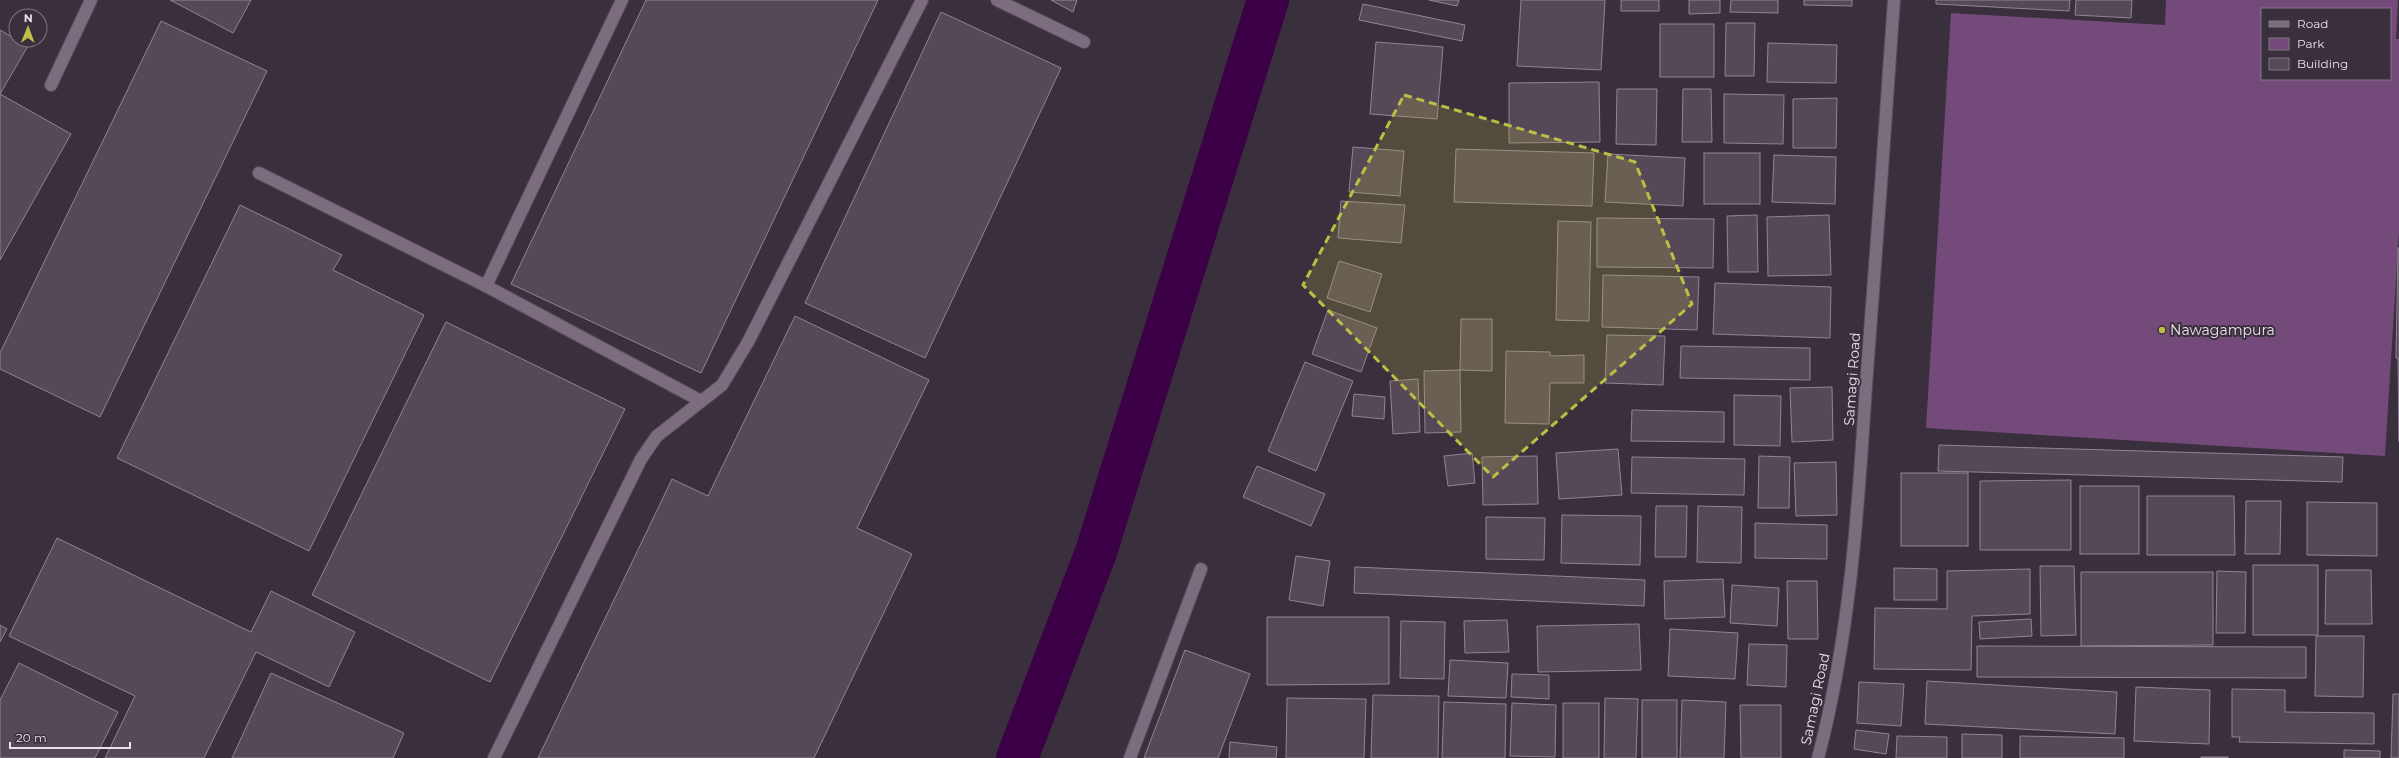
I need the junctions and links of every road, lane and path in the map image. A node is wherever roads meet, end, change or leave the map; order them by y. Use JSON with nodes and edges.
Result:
{"nodes":[{"id":1,"x":91,"y":0,"type":"edge"},
{"id":2,"x":622,"y":0,"type":"edge"},
{"id":3,"x":922,"y":0,"type":"edge"},
{"id":4,"x":997,"y":0,"type":"edge"},
{"id":5,"x":1894,"y":0,"type":"edge"},
{"id":6,"x":1084,"y":42,"type":"dead end"},
{"id":7,"x":51,"y":85,"type":"dead end"},
{"id":8,"x":259,"y":173,"type":"dead end"},
{"id":9,"x":486,"y":286,"type":"junction"},
{"id":10,"x":701,"y":401,"type":"junction"},
{"id":11,"x":1201,"y":569,"type":"dead end"},
{"id":12,"x":494,"y":758,"type":"edge"},
{"id":13,"x":1130,"y":758,"type":"edge"},
{"id":14,"x":1818,"y":758,"type":"edge"}],
"edges":[{"from":1,"to":7,"type":"street"},
{"from":2,"to":9,"type":"street"},
{"from":3,"to":10,"type":"street"},
{"from":4,"to":6,"type":"street"},
{"from":5,"to":14,"type":"street","name":"Samagi Road"},
{"from":8,"to":9,"type":"street"},
{"from":9,"to":10,"type":"street"},
{"from":10,"to":12,"type":"street"},
{"from":11,"to":13,"type":"street"}]}
